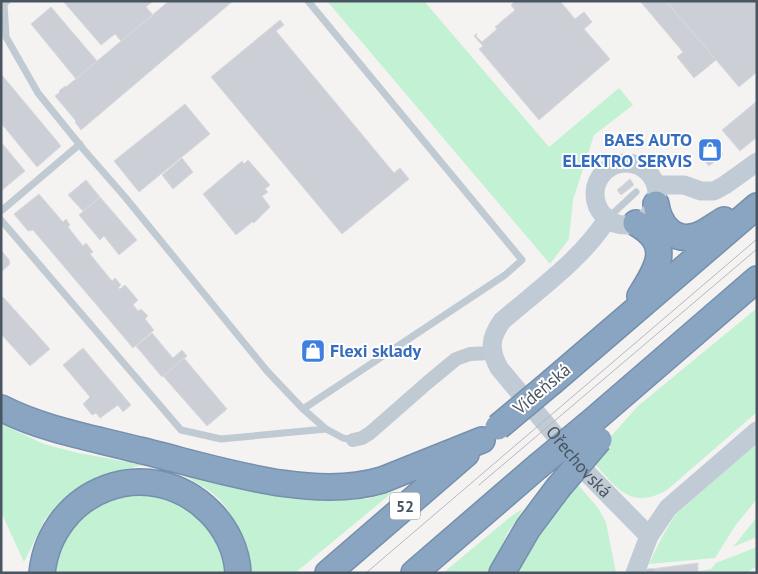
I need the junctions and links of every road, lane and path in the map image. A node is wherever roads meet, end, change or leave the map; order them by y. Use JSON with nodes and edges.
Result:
{"nodes":[{"id":1,"x":7,"y":1,"type":"edge"},
{"id":2,"x":308,"y":1,"type":"edge"},
{"id":3,"x":80,"y":144,"type":"junction"},
{"id":4,"x":757,"y":162,"type":"edge"},
{"id":5,"x":649,"y":193,"type":"junction"},
{"id":6,"x":757,"y":197,"type":"edge"},
{"id":7,"x":757,"y":206,"type":"edge"},
{"id":8,"x":1,"y":211,"type":"edge"},
{"id":9,"x":608,"y":218,"type":"junction"},
{"id":10,"x":1,"y":220,"type":"edge"},
{"id":11,"x":636,"y":223,"type":"junction"},
{"id":12,"x":757,"y":279,"type":"edge"},
{"id":13,"x":628,"y":315,"type":"junction"},
{"id":14,"x":492,"y":352,"type":"junction"},
{"id":15,"x":1,"y":408,"type":"edge"},
{"id":16,"x":303,"y":409,"type":"junction"},
{"id":17,"x":326,"y":429,"type":"junction"},
{"id":18,"x":757,"y":431,"type":"edge"},
{"id":19,"x":594,"y":432,"type":"junction"},
{"id":20,"x":490,"y":433,"type":"junction"},
{"id":21,"x":353,"y":440,"type":"joint"},
{"id":22,"x":649,"y":536,"type":"junction"},
{"id":23,"x":645,"y":572,"type":"edge"},
{"id":24,"x":42,"y":573,"type":"edge"},
{"id":25,"x":238,"y":573,"type":"edge"},
{"id":26,"x":328,"y":573,"type":"edge"},
{"id":27,"x":414,"y":573,"type":"edge"},
{"id":28,"x":502,"y":573,"type":"edge"}],
"edges":[{"from":1,"to":3,"type":"lane"},
{"from":2,"to":16,"type":"lane"},
{"from":3,"to":8,"type":"lane"},
{"from":3,"to":16,"type":"lane"},
{"from":4,"to":5,"type":"street"},
{"from":5,"to":6,"type":"highway"},
{"from":5,"to":9,"type":"lane"},
{"from":5,"to":9,"type":"street"},
{"from":5,"to":11,"type":"street"},
{"from":7,"to":13,"type":"highway","name":"Vídeňská","number":"52"},
{"from":9,"to":11,"type":"street"},
{"from":9,"to":14,"type":"street"},
{"from":10,"to":17,"type":"lane"},
{"from":11,"to":13,"type":"highway"},
{"from":12,"to":19,"type":"highway"},
{"from":13,"to":20,"type":"highway","name":"Vídeňská","number":"52","bridge":true},
{"from":14,"to":21,"type":"street"},
{"from":14,"to":22,"type":"street","name":"Ořechovská"},
{"from":15,"to":20,"type":"highway"},
{"from":16,"to":17,"type":"lane"},
{"from":17,"to":21,"type":"lane"},
{"from":18,"to":22,"type":"street"},
{"from":19,"to":27,"type":"highway","bridge":true},
{"from":19,"to":28,"type":"highway","bridge":true},
{"from":20,"to":26,"type":"highway","name":"Vídeňská","number":"52"},
{"from":22,"to":23,"type":"street"},
{"from":24,"to":25,"type":"highway"}]}
